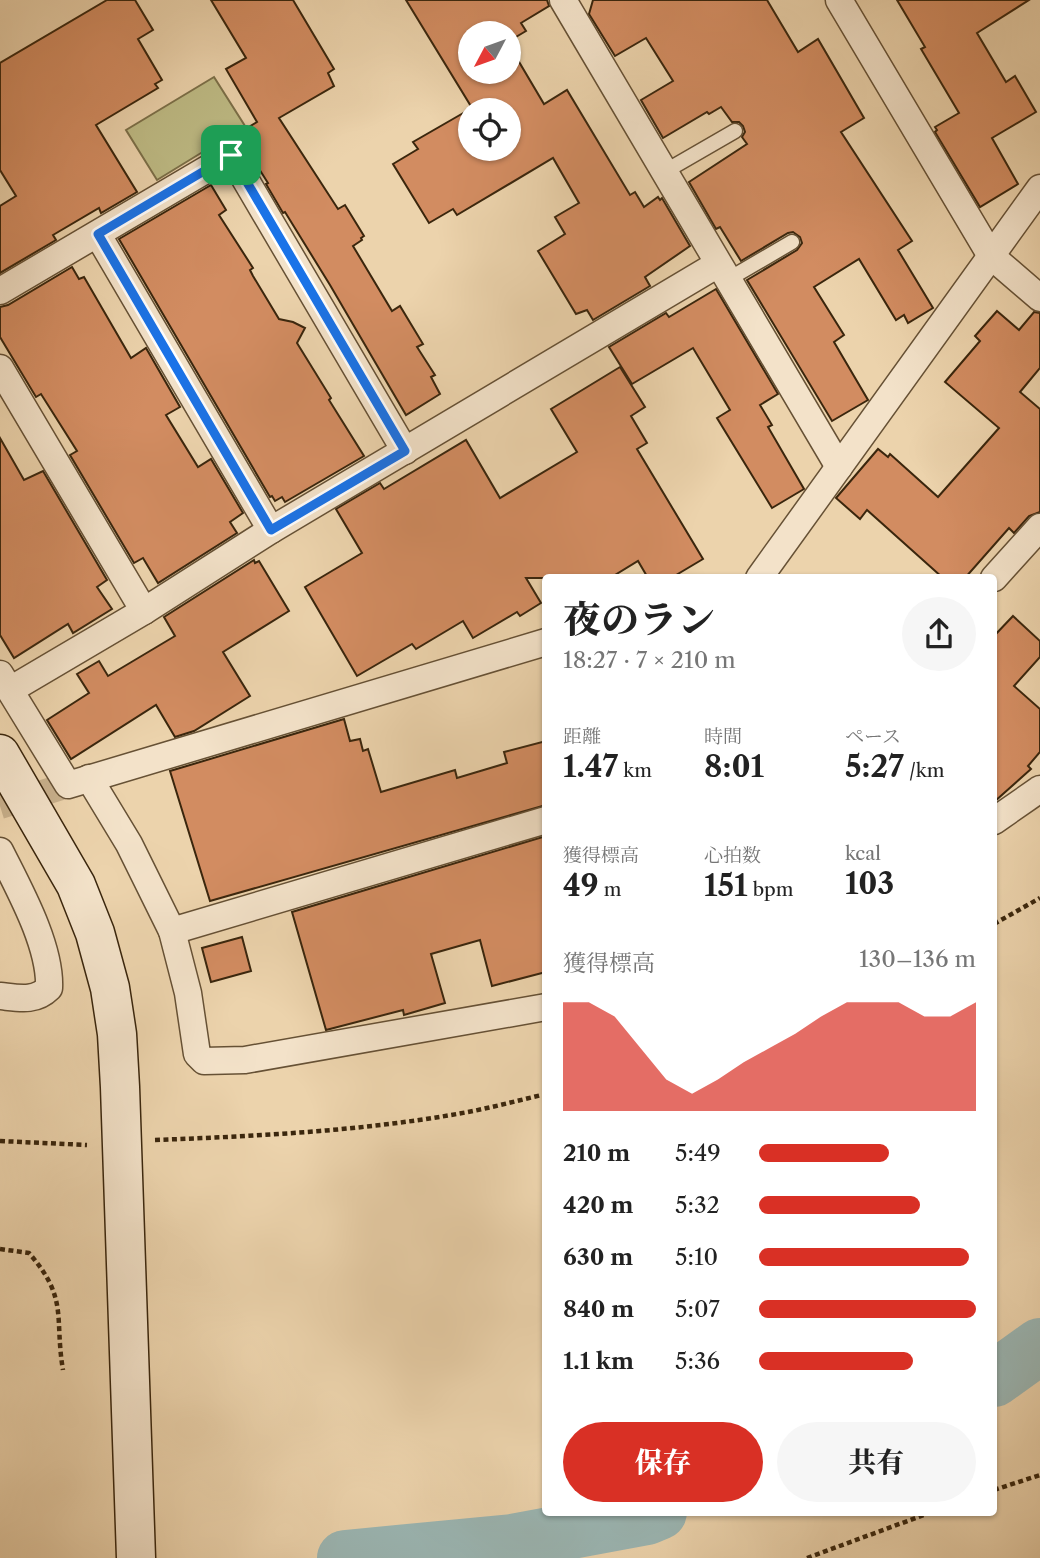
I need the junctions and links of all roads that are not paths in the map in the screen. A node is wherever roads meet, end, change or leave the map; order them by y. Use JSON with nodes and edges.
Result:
{"nodes":[{"id":1,"x":563,"y":0,"type":"edge"},
{"id":2,"x":839,"y":0,"type":"edge"},
{"id":3,"x":735,"y":131,"type":"dead end"},
{"id":4,"x":664,"y":172,"type":"junction"},
{"id":5,"x":1040,"y":188,"type":"edge"},
{"id":6,"x":98,"y":234,"type":"junction"},
{"id":7,"x":792,"y":243,"type":"dead end"},
{"id":8,"x":991,"y":256,"type":"junction"},
{"id":9,"x":722,"y":272,"type":"junction"},
{"id":10,"x":0,"y":291,"type":"edge"},
{"id":11,"x":1040,"y":298,"type":"edge"},
{"id":12,"x":0,"y":368,"type":"edge"},
{"id":13,"x":405,"y":451,"type":"junction"},
{"id":14,"x":839,"y":467,"type":"junction"},
{"id":15,"x":1040,"y":527,"type":"edge"},
{"id":16,"x":271,"y":530,"type":"junction"},
{"id":17,"x":762,"y":574,"type":"edge"},
{"id":18,"x":997,"y":575,"type":"edge"},
{"id":19,"x":144,"y":611,"type":"junction"},
{"id":20,"x":542,"y":643,"type":"edge"},
{"id":21,"x":5,"y":682,"type":"edge"},
{"id":22,"x":0,"y":754,"type":"edge"},
{"id":23,"x":89,"y":778,"type":"junction"},
{"id":24,"x":1040,"y":789,"type":"edge"},
{"id":25,"x":997,"y":819,"type":"edge"},
{"id":26,"x":542,"y":821,"type":"edge"},
{"id":27,"x":0,"y":850,"type":"edge"},
{"id":28,"x":172,"y":932,"type":"junction"},
{"id":29,"x":0,"y":996,"type":"edge"},
{"id":30,"x":542,"y":1008,"type":"edge"},
{"id":31,"x":136,"y":1558,"type":"edge"}],
"edges":[{"from":1,"to":4,"type":"street"},
{"from":2,"to":8,"type":"street"},
{"from":3,"to":4,"type":"lane"},
{"from":4,"to":9,"type":"street"},
{"from":5,"to":8,"type":"street"},
{"from":6,"to":10,"type":"street"},
{"from":6,"to":13,"type":"street"},
{"from":6,"to":16,"type":"street"},
{"from":7,"to":9,"type":"lane"},
{"from":8,"to":11,"type":"street"},
{"from":8,"to":14,"type":"street"},
{"from":9,"to":13,"type":"street"},
{"from":9,"to":14,"type":"street"},
{"from":12,"to":19,"type":"street"},
{"from":13,"to":16,"type":"street"},
{"from":14,"to":17,"type":"street"},
{"from":15,"to":18,"type":"street"},
{"from":16,"to":19,"type":"street"},
{"from":19,"to":21,"type":"street"},
{"from":20,"to":23,"type":"street"},
{"from":21,"to":23,"type":"street"},
{"from":22,"to":31,"type":"street"},
{"from":23,"to":28,"type":"street"},
{"from":24,"to":25,"type":"street"},
{"from":26,"to":28,"type":"street"},
{"from":27,"to":29,"type":"street"},
{"from":28,"to":30,"type":"street"}]}
